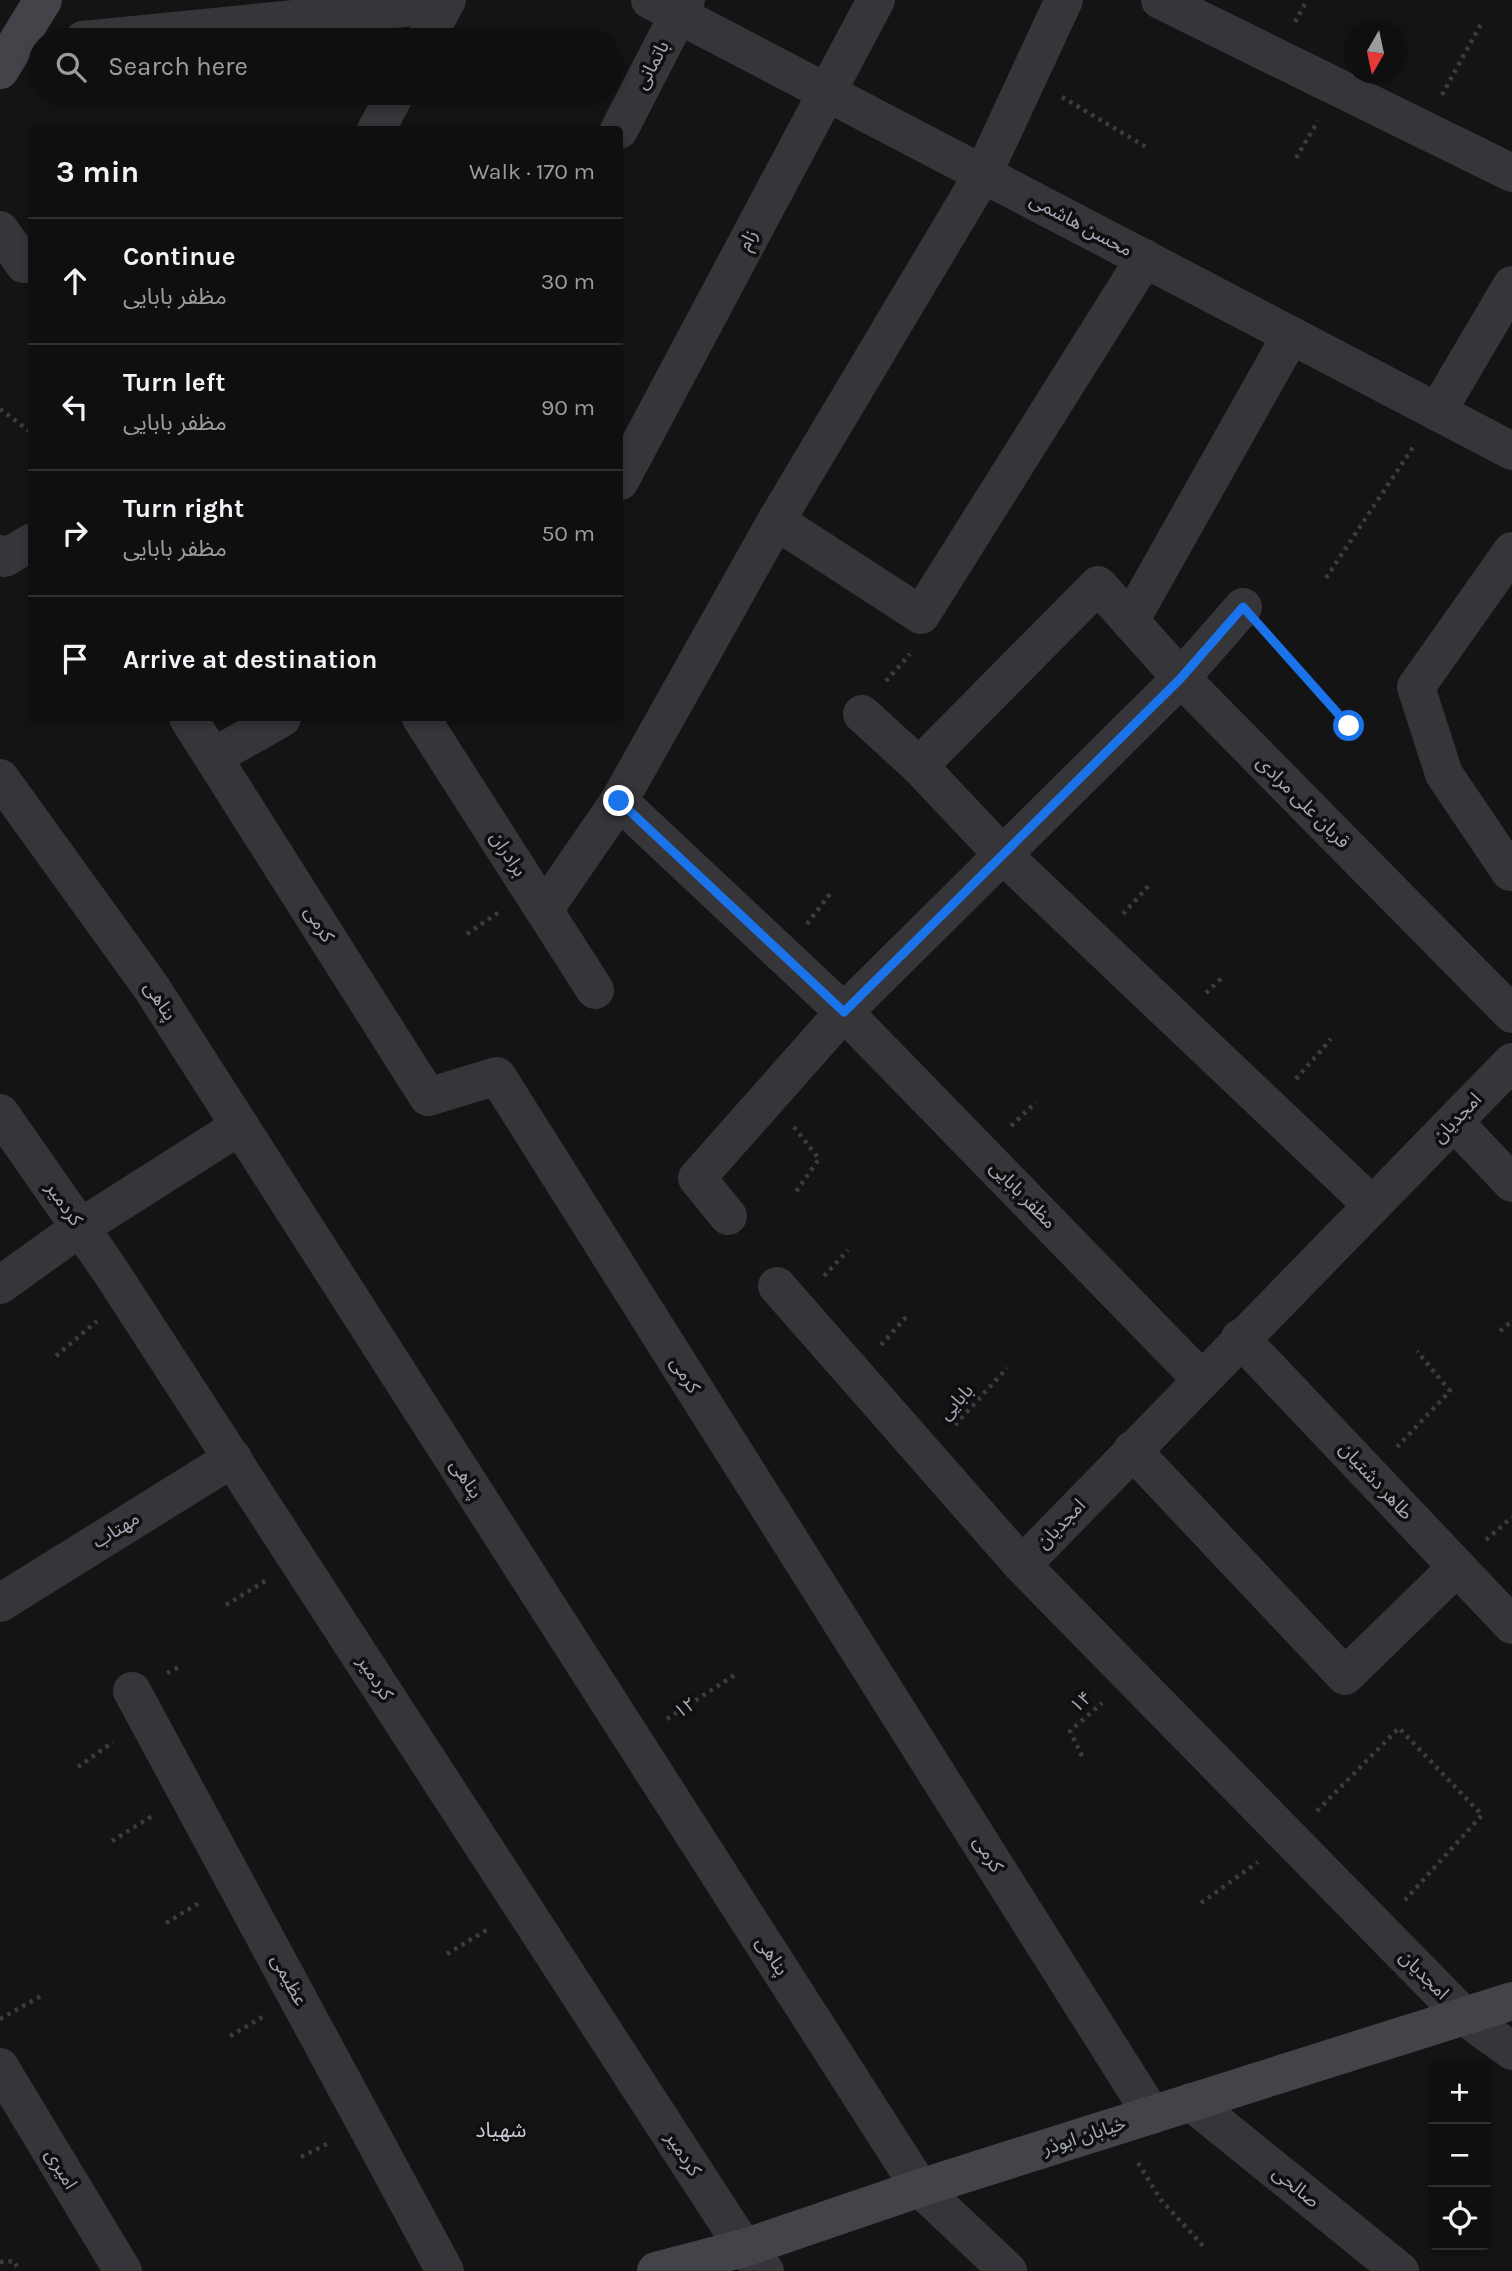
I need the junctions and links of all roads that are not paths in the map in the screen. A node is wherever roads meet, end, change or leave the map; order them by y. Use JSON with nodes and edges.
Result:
{"nodes":[{"id":1,"x":43,"y":0,"type":"edge"},
{"id":2,"x":876,"y":0,"type":"edge"},
{"id":3,"x":1064,"y":0,"type":"edge"},
{"id":4,"x":1160,"y":0,"type":"edge"},
{"id":5,"x":445,"y":2,"type":"edge"},
{"id":6,"x":672,"y":5,"type":"edge"},
{"id":7,"x":30,"y":28,"type":"edge"},
{"id":8,"x":197,"y":28,"type":"edge"},
{"id":9,"x":431,"y":28,"type":"edge"},
{"id":10,"x":28,"y":32,"type":"edge"},
{"id":11,"x":18,"y":54,"type":"edge"},
{"id":12,"x":827,"y":92,"type":"junction"},
{"id":13,"x":390,"y":105,"type":"edge"},
{"id":14,"x":378,"y":126,"type":"edge"},
{"id":15,"x":621,"y":126,"type":"edge"},
{"id":16,"x":1512,"y":173,"type":"edge"},
{"id":17,"x":983,"y":174,"type":"junction"},
{"id":18,"x":0,"y":230,"type":"edge"},
{"id":19,"x":1144,"y":258,"type":"junction"},
{"id":20,"x":28,"y":264,"type":"edge"},
{"id":21,"x":1512,"y":285,"type":"edge"},
{"id":22,"x":1291,"y":335,"type":"junction"},
{"id":23,"x":1437,"y":412,"type":"junction"},
{"id":24,"x":1512,"y":451,"type":"edge"},
{"id":25,"x":623,"y":475,"type":"edge"},
{"id":26,"x":776,"y":521,"type":"junction"},
{"id":27,"x":28,"y":544,"type":"edge"},
{"id":28,"x":1512,"y":551,"type":"edge"},
{"id":29,"x":0,"y":554,"type":"edge"},
{"id":30,"x":1243,"y":607,"type":"road end"},
{"id":31,"x":1130,"y":621,"type":"junction"},
{"id":32,"x":1181,"y":678,"type":"junction"},
{"id":33,"x":862,"y":714,"type":"dead end"},
{"id":34,"x":190,"y":721,"type":"edge"},
{"id":35,"x":277,"y":721,"type":"edge"},
{"id":36,"x":423,"y":721,"type":"edge"},
{"id":37,"x":214,"y":757,"type":"junction"},
{"id":38,"x":919,"y":766,"type":"junction"},
{"id":39,"x":0,"y":778,"type":"edge"},
{"id":40,"x":619,"y":801,"type":"junction"},
{"id":41,"x":1002,"y":854,"type":"junction"},
{"id":42,"x":1511,"y":871,"type":"edge"},
{"id":43,"x":544,"y":911,"type":"junction"},
{"id":44,"x":595,"y":990,"type":"dead end"},
{"id":45,"x":844,"y":1012,"type":"junction"},
{"id":46,"x":1512,"y":1014,"type":"edge"},
{"id":47,"x":1512,"y":1062,"type":"edge"},
{"id":48,"x":0,"y":1114,"type":"edge"},
{"id":49,"x":1454,"y":1122,"type":"junction"},
{"id":50,"x":240,"y":1126,"type":"junction"},
{"id":51,"x":1512,"y":1183,"type":"edge"},
{"id":52,"x":1372,"y":1205,"type":"junction"},
{"id":53,"x":728,"y":1216,"type":"dead end"},
{"id":54,"x":81,"y":1227,"type":"junction"},
{"id":55,"x":0,"y":1285,"type":"edge"},
{"id":56,"x":777,"y":1286,"type":"dead end"},
{"id":57,"x":1240,"y":1338,"type":"junction"},
{"id":58,"x":1201,"y":1379,"type":"junction"},
{"id":59,"x":1132,"y":1450,"type":"junction"},
{"id":60,"x":233,"y":1458,"type":"junction"},
{"id":61,"x":1022,"y":1565,"type":"junction"},
{"id":62,"x":1457,"y":1567,"type":"junction"},
{"id":63,"x":0,"y":1603,"type":"edge"},
{"id":64,"x":1512,"y":1625,"type":"edge"},
{"id":65,"x":132,"y":1691,"type":"dead end"},
{"id":66,"x":1512,"y":2001,"type":"edge"},
{"id":67,"x":1464,"y":2016,"type":"junction"},
{"id":68,"x":1512,"y":2051,"type":"edge"},
{"id":69,"x":0,"y":2067,"type":"edge"},
{"id":70,"x":1191,"y":2102,"type":"junction"},
{"id":71,"x":1152,"y":2115,"type":"junction"},
{"id":72,"x":919,"y":2188,"type":"junction"},
{"id":73,"x":754,"y":2259,"type":"edge"},
{"id":74,"x":123,"y":2271,"type":"edge"},
{"id":75,"x":444,"y":2271,"type":"edge"},
{"id":76,"x":656,"y":2271,"type":"edge"},
{"id":77,"x":1008,"y":2271,"type":"edge"},
{"id":78,"x":1400,"y":2271,"type":"edge"}],
"edges":[{"from":1,"to":7,"type":"street"},
{"from":2,"to":12,"type":"street","name":"زام"},
{"from":3,"to":17,"type":"street"},
{"from":4,"to":16,"type":"street"},
{"from":5,"to":8,"type":"street"},
{"from":5,"to":9,"type":"street"},
{"from":6,"to":12,"type":"street","name":"محسن هاشمی"},
{"from":6,"to":15,"type":"street","name":"باتمانی"},
{"from":10,"to":11,"type":"street"},
{"from":12,"to":17,"type":"street","name":"محسن هاشمی"},
{"from":12,"to":25,"type":"street","name":"زام"},
{"from":13,"to":14,"type":"street"},
{"from":17,"to":19,"type":"street","name":"محسن هاشمی"},
{"from":17,"to":26,"type":"street"},
{"from":18,"to":20,"type":"street"},
{"from":19,"to":22,"type":"street","name":"محسن هاشمی"},
{"from":19,"to":26,"type":"street"},
{"from":21,"to":23,"type":"street"},
{"from":22,"to":23,"type":"street","name":"محسن هاشمی"},
{"from":22,"to":31,"type":"street"},
{"from":23,"to":24,"type":"street","name":"محسن هاشمی"},
{"from":26,"to":40,"type":"street"},
{"from":27,"to":29,"type":"street"},
{"from":28,"to":42,"type":"street"},
{"from":30,"to":32,"type":"street"},
{"from":31,"to":32,"type":"street","name":"قربان علی مرادی"},
{"from":31,"to":38,"type":"street","name":"قربان علی مرادی"},
{"from":32,"to":41,"type":"street"},
{"from":32,"to":46,"type":"street","name":"قربان علی مرادی"},
{"from":33,"to":38,"type":"street"},
{"from":34,"to":37,"type":"street","name":"کرمی"},
{"from":35,"to":37,"type":"street"},
{"from":36,"to":43,"type":"street","name":"برادران"},
{"from":37,"to":71,"type":"street","name":"کرمی"},
{"from":38,"to":41,"type":"street"},
{"from":39,"to":50,"type":"street","name":"پناهی"},
{"from":40,"to":43,"type":"street"},
{"from":40,"to":45,"type":"street","name":"مظفر بابایی"},
{"from":41,"to":45,"type":"street"},
{"from":41,"to":52,"type":"street"},
{"from":43,"to":44,"type":"street","name":"برادران"},
{"from":45,"to":53,"type":"street"},
{"from":45,"to":58,"type":"street","name":"مظفر بابایی"},
{"from":47,"to":49,"type":"street","name":"امجدیان"},
{"from":48,"to":54,"type":"street","name":"کردمیر"},
{"from":49,"to":51,"type":"street"},
{"from":49,"to":52,"type":"street","name":"امجدیان"},
{"from":50,"to":54,"type":"street"},
{"from":50,"to":72,"type":"street","name":"پناهی"},
{"from":52,"to":57,"type":"street","name":"امجدیان"},
{"from":54,"to":55,"type":"street"},
{"from":54,"to":60,"type":"street","name":"کردمیر"},
{"from":56,"to":61,"type":"street"},
{"from":57,"to":58,"type":"street","name":"امجدیان"},
{"from":57,"to":62,"type":"street","name":"طاهر دشتیان"},
{"from":58,"to":59,"type":"street","name":"امجدیان"},
{"from":59,"to":61,"type":"street","name":"امجدیان"},
{"from":59,"to":62,"type":"street"},
{"from":60,"to":63,"type":"street","name":"مهتاب"},
{"from":60,"to":73,"type":"street","name":"کردمیر"},
{"from":61,"to":67,"type":"street","name":"امجدیان"},
{"from":62,"to":64,"type":"street","name":"طاهر دشتیان"},
{"from":65,"to":75,"type":"street","name":"عظیمی"},
{"from":66,"to":67,"type":"street","name":"خیابان ابوذر"},
{"from":67,"to":68,"type":"street","name":"امجدیان"},
{"from":67,"to":70,"type":"street","name":"خیابان ابوذر"},
{"from":69,"to":74,"type":"street","name":"امیری"},
{"from":70,"to":71,"type":"street","name":"خیابان ابوذر"},
{"from":70,"to":78,"type":"street","name":"صالحی"},
{"from":71,"to":72,"type":"street","name":"خیابان ابوذر"},
{"from":72,"to":73,"type":"street","name":"خیابان ابوذر"},
{"from":72,"to":77,"type":"street","name":"پناهی"},
{"from":73,"to":76,"type":"street","name":"خیابان ابوذر"}]}
